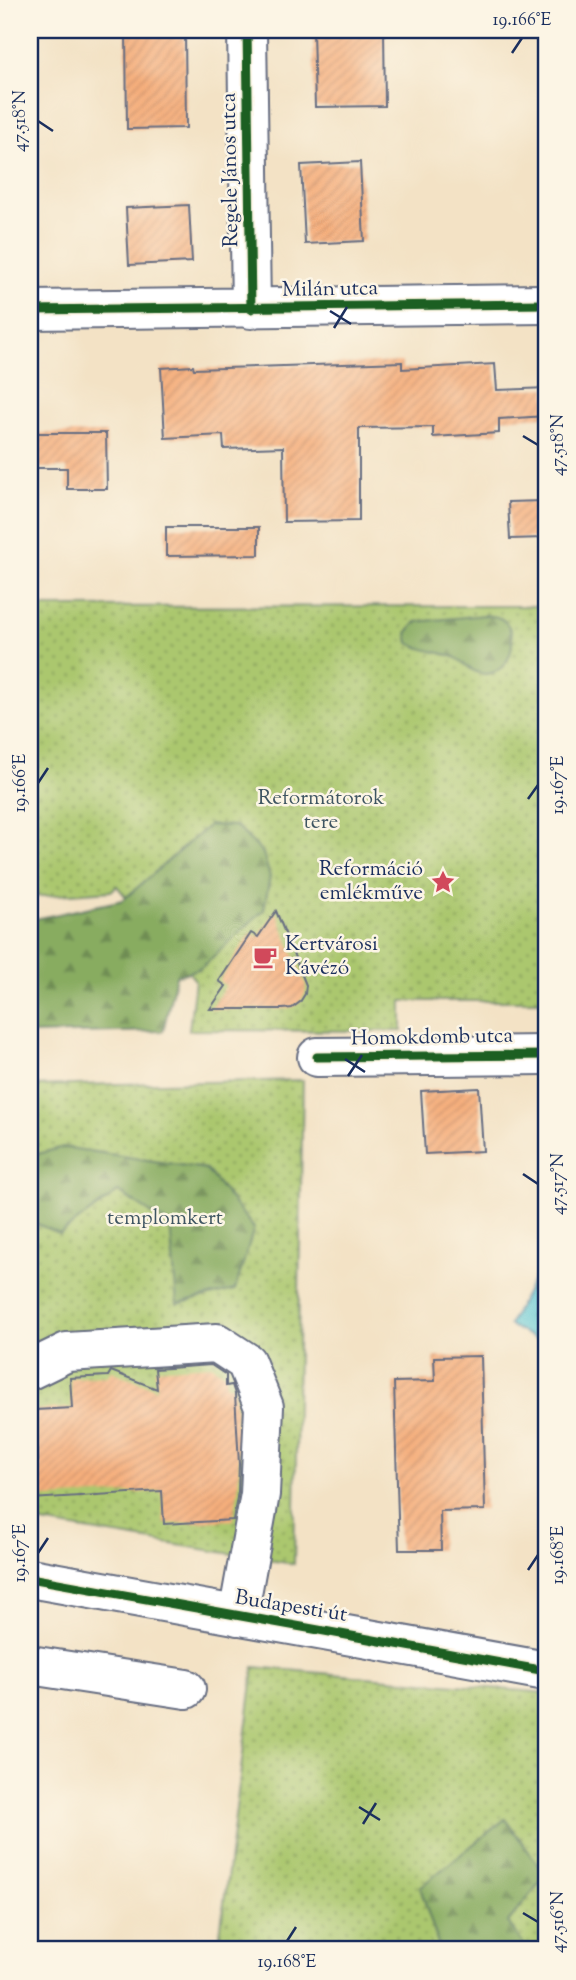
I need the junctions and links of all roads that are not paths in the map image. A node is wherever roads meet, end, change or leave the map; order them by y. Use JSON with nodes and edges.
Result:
{"nodes":[{"id":1,"x":247,"y":30,"type":"edge"},
{"id":2,"x":546,"y":304,"type":"edge"},
{"id":3,"x":251,"y":309,"type":"junction"},
{"id":4,"x":30,"y":310,"type":"edge"},
{"id":5,"x":546,"y":1055,"type":"edge"},
{"id":6,"x":317,"y":1057,"type":"dead end"},
{"id":7,"x":30,"y":1370,"type":"edge"},
{"id":8,"x":30,"y":1578,"type":"edge"},
{"id":9,"x":238,"y":1616,"type":"junction"},
{"id":10,"x":30,"y":1665,"type":"edge"},
{"id":11,"x":546,"y":1671,"type":"edge"},
{"id":12,"x":186,"y":1689,"type":"dead end"}],
"edges":[{"from":1,"to":3,"type":"street","name":"Regele János utca"},
{"from":2,"to":3,"type":"street","name":"Milán utca"},
{"from":3,"to":4,"type":"street","name":"Milán utca"},
{"from":5,"to":6,"type":"street","name":"Homokdomb utca"},
{"from":7,"to":9,"type":"street"},
{"from":8,"to":9,"type":"street","name":"Budapesti út"},
{"from":9,"to":11,"type":"street","name":"Budapesti út"},
{"from":10,"to":12,"type":"street"}]}
